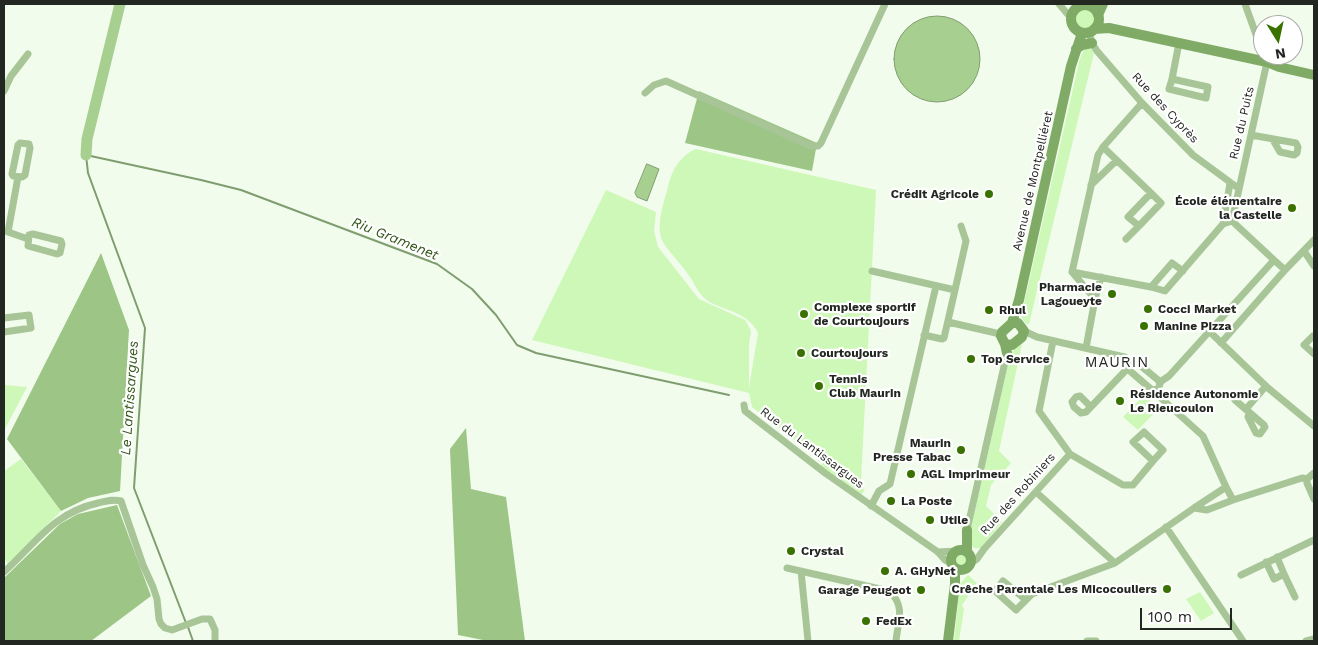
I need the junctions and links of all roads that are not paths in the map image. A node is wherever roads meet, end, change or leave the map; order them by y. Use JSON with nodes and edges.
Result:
{"nodes":[{"id":1,"x":885,"y":4,"type":"edge"},
{"id":2,"x":1059,"y":4,"type":"edge"},
{"id":3,"x":1103,"y":4,"type":"edge"},
{"id":4,"x":1245,"y":4,"type":"edge"},
{"id":5,"x":1084,"y":5,"type":"edge"},
{"id":6,"x":1072,"y":22,"type":"junction"},
{"id":7,"x":1093,"y":26,"type":"junction"},
{"id":8,"x":1253,"y":26,"type":"edge"},
{"id":9,"x":1092,"y":43,"type":"junction"},
{"id":10,"x":1179,"y":43,"type":"junction"},
{"id":11,"x":1076,"y":49,"type":"junction"},
{"id":12,"x":28,"y":54,"type":"dead end"},
{"id":13,"x":1253,"y":55,"type":"edge"},
{"id":14,"x":1263,"y":65,"type":"edge"},
{"id":15,"x":1275,"y":65,"type":"edge"},
{"id":16,"x":1299,"y":65,"type":"edge"},
{"id":17,"x":1071,"y":66,"type":"junction"},
{"id":18,"x":1314,"y":68,"type":"edge"},
{"id":19,"x":1314,"y":75,"type":"edge"},
{"id":20,"x":1172,"y":79,"type":"junction"},
{"id":21,"x":4,"y":91,"type":"edge"},
{"id":22,"x":645,"y":93,"type":"dead end"},
{"id":23,"x":1142,"y":103,"type":"junction"},
{"id":24,"x":1251,"y":135,"type":"junction"},
{"id":25,"x":1274,"y":140,"type":"dead end"},
{"id":26,"x":1102,"y":147,"type":"junction"},
{"id":27,"x":1116,"y":161,"type":"junction"},
{"id":28,"x":18,"y":177,"type":"junction"},
{"id":29,"x":1230,"y":183,"type":"junction"},
{"id":30,"x":1091,"y":186,"type":"junction"},
{"id":31,"x":1238,"y":188,"type":"junction"},
{"id":32,"x":1151,"y":193,"type":"junction"},
{"id":33,"x":1232,"y":222,"type":"junction"},
{"id":34,"x":1223,"y":224,"type":"junction"},
{"id":35,"x":961,"y":226,"type":"dead end"},
{"id":36,"x":1139,"y":226,"type":"junction"},
{"id":37,"x":6,"y":233,"type":"edge"},
{"id":38,"x":28,"y":239,"type":"junction"},
{"id":39,"x":1126,"y":239,"type":"dead end"},
{"id":40,"x":1314,"y":240,"type":"edge"},
{"id":41,"x":1304,"y":251,"type":"junction"},
{"id":42,"x":1271,"y":263,"type":"junction"},
{"id":43,"x":1314,"y":266,"type":"edge"},
{"id":44,"x":872,"y":270,"type":"dead end"},
{"id":45,"x":1285,"y":270,"type":"junction"},
{"id":46,"x":1183,"y":271,"type":"junction"},
{"id":47,"x":1072,"y":272,"type":"junction"},
{"id":48,"x":1101,"y":277,"type":"junction"},
{"id":49,"x":936,"y":286,"type":"junction"},
{"id":50,"x":1151,"y":287,"type":"junction"},
{"id":51,"x":955,"y":290,"type":"junction"},
{"id":52,"x":1096,"y":299,"type":"junction"},
{"id":53,"x":4,"y":318,"type":"edge"},
{"id":54,"x":948,"y":322,"type":"junction"},
{"id":55,"x":1019,"y":329,"type":"junction"},
{"id":56,"x":4,"y":332,"type":"edge"},
{"id":57,"x":1210,"y":332,"type":"junction"},
{"id":58,"x":924,"y":335,"type":"junction"},
{"id":59,"x":1314,"y":338,"type":"edge"},
{"id":60,"x":1004,"y":340,"type":"junction"},
{"id":61,"x":1053,"y":341,"type":"junction"},
{"id":62,"x":1221,"y":343,"type":"junction"},
{"id":63,"x":1086,"y":348,"type":"junction"},
{"id":64,"x":1314,"y":354,"type":"edge"},
{"id":65,"x":1129,"y":365,"type":"junction"},
{"id":66,"x":1160,"y":382,"type":"junction"},
{"id":67,"x":1266,"y":386,"type":"junction"},
{"id":68,"x":1156,"y":390,"type":"junction"},
{"id":69,"x":1235,"y":400,"type":"dead end"},
{"id":70,"x":744,"y":405,"type":"dead end"},
{"id":71,"x":1090,"y":406,"type":"dead end"},
{"id":72,"x":1314,"y":426,"type":"edge"},
{"id":73,"x":1070,"y":454,"type":"junction"},
{"id":74,"x":1153,"y":461,"type":"dead end"},
{"id":75,"x":1314,"y":473,"type":"edge"},
{"id":76,"x":1307,"y":479,"type":"junction"},
{"id":77,"x":1226,"y":487,"type":"junction"},
{"id":78,"x":1036,"y":492,"type":"junction"},
{"id":79,"x":1314,"y":498,"type":"edge"},
{"id":80,"x":1233,"y":500,"type":"junction"},
{"id":81,"x":871,"y":506,"type":"junction"},
{"id":82,"x":1194,"y":508,"type":"junction"},
{"id":83,"x":1166,"y":527,"type":"junction"},
{"id":84,"x":967,"y":530,"type":"joint"},
{"id":85,"x":1314,"y":540,"type":"edge"},
{"id":86,"x":938,"y":552,"type":"junction"},
{"id":87,"x":965,"y":554,"type":"junction"},
{"id":88,"x":1277,"y":558,"type":"junction"},
{"id":89,"x":1266,"y":562,"type":"junction"},
{"id":90,"x":1115,"y":563,"type":"junction"},
{"id":91,"x":956,"y":567,"type":"junction"},
{"id":92,"x":787,"y":568,"type":"dead end"},
{"id":93,"x":801,"y":571,"type":"junction"},
{"id":94,"x":4,"y":572,"type":"edge"},
{"id":95,"x":1241,"y":574,"type":"dead end"},
{"id":96,"x":1284,"y":574,"type":"junction"},
{"id":97,"x":1295,"y":597,"type":"dead end"},
{"id":98,"x":1025,"y":599,"type":"dead end"},
{"id":99,"x":1314,"y":639,"type":"edge"},
{"id":100,"x":215,"y":641,"type":"edge"},
{"id":101,"x":808,"y":641,"type":"edge"},
{"id":102,"x":896,"y":641,"type":"edge"},
{"id":103,"x":948,"y":641,"type":"edge"},
{"id":104,"x":1087,"y":641,"type":"edge"},
{"id":105,"x":1096,"y":641,"type":"edge"},
{"id":106,"x":1243,"y":641,"type":"edge"},
{"id":107,"x":1306,"y":641,"type":"edge"}],
"edges":[{"from":1,"to":22,"type":"street"},
{"from":2,"to":6,"type":"street"},
{"from":3,"to":7,"type":"street","name":"Avenue de Montpelliéret"},
{"from":4,"to":8,"type":"street"},
{"from":5,"to":6,"type":"street"},
{"from":5,"to":7,"type":"street"},
{"from":6,"to":7,"type":"street"},
{"from":6,"to":17,"type":"street","name":"Avenue de Montpelliéret"},
{"from":7,"to":9,"type":"street","name":"Rue des Cyprès"},
{"from":7,"to":10,"type":"street"},
{"from":7,"to":11,"type":"street","name":"Avenue de Montpelliéret"},
{"from":9,"to":11,"type":"street"},
{"from":9,"to":23,"type":"street","name":"Rue des Cyprès"},
{"from":10,"to":13,"type":"street"},
{"from":10,"to":20,"type":"street"},
{"from":11,"to":17,"type":"street","name":"Avenue de Montpelliéret"},
{"from":12,"to":21,"type":"street"},
{"from":14,"to":24,"type":"street","name":"Rue du Puits"},
{"from":15,"to":19,"type":"street"},
{"from":16,"to":18,"type":"street"},
{"from":17,"to":55,"type":"street","name":"Avenue de Montpelliéret"},
{"from":20,"to":20,"type":"street"},
{"from":23,"to":26,"type":"street"},
{"from":23,"to":29,"type":"street","name":"Rue des Cyprès"},
{"from":24,"to":25,"type":"street"},
{"from":24,"to":31,"type":"street","name":"Rue du Puits"},
{"from":26,"to":27,"type":"street"},
{"from":26,"to":30,"type":"street"},
{"from":27,"to":30,"type":"street"},
{"from":27,"to":32,"type":"street"},
{"from":28,"to":28,"type":"street"},
{"from":28,"to":37,"type":"street"},
{"from":29,"to":31,"type":"street","name":"Rue des Cyprès"},
{"from":29,"to":34,"type":"street"},
{"from":30,"to":47,"type":"street"},
{"from":31,"to":33,"type":"street","name":"Rue du Puits"},
{"from":32,"to":36,"type":"street"},
{"from":32,"to":36,"type":"street"},
{"from":33,"to":34,"type":"street"},
{"from":33,"to":42,"type":"street"},
{"from":34,"to":46,"type":"street"},
{"from":35,"to":51,"type":"street"},
{"from":36,"to":39,"type":"street"},
{"from":37,"to":38,"type":"street"},
{"from":38,"to":38,"type":"street"},
{"from":40,"to":41,"type":"street"},
{"from":41,"to":43,"type":"street"},
{"from":41,"to":45,"type":"street"},
{"from":42,"to":45,"type":"street"},
{"from":42,"to":57,"type":"street"},
{"from":44,"to":49,"type":"street"},
{"from":45,"to":62,"type":"street"},
{"from":46,"to":50,"type":"street"},
{"from":46,"to":50,"type":"street"},
{"from":47,"to":48,"type":"street"},
{"from":47,"to":52,"type":"street"},
{"from":48,"to":50,"type":"street"},
{"from":48,"to":52,"type":"street"},
{"from":49,"to":51,"type":"street"},
{"from":49,"to":58,"type":"street","name":"Rue du Lantissargues"},
{"from":51,"to":54,"type":"street"},
{"from":52,"to":63,"type":"street"},
{"from":53,"to":56,"type":"street"},
{"from":54,"to":58,"type":"street"},
{"from":54,"to":60,"type":"street"},
{"from":55,"to":60,"type":"street"},
{"from":55,"to":60,"type":"street"},
{"from":55,"to":61,"type":"street"},
{"from":57,"to":62,"type":"street"},
{"from":57,"to":66,"type":"street"},
{"from":58,"to":81,"type":"street","name":"Rue du Lantissargues"},
{"from":59,"to":64,"type":"street"},
{"from":60,"to":84,"type":"street"},
{"from":61,"to":63,"type":"street"},
{"from":61,"to":73,"type":"street"},
{"from":62,"to":67,"type":"street"},
{"from":63,"to":65,"type":"street"},
{"from":65,"to":66,"type":"street"},
{"from":65,"to":68,"type":"street"},
{"from":65,"to":71,"type":"street"},
{"from":66,"to":68,"type":"street"},
{"from":67,"to":69,"type":"street"},
{"from":67,"to":72,"type":"street"},
{"from":68,"to":77,"type":"street"},
{"from":70,"to":81,"type":"street","name":"Rue du Lantissargues"},
{"from":73,"to":74,"type":"street"},
{"from":73,"to":78,"type":"street","name":"Rue des Robiniers"},
{"from":75,"to":76,"type":"street"},
{"from":76,"to":79,"type":"street"},
{"from":76,"to":80,"type":"street"},
{"from":77,"to":80,"type":"street"},
{"from":77,"to":82,"type":"street"},
{"from":78,"to":87,"type":"street","name":"Rue des Robiniers"},
{"from":78,"to":90,"type":"street"},
{"from":80,"to":82,"type":"street"},
{"from":81,"to":86,"type":"street","name":"Rue du Lantissargues"},
{"from":82,"to":83,"type":"street"},
{"from":83,"to":90,"type":"street"},
{"from":83,"to":106,"type":"street"},
{"from":84,"to":87,"type":"street"},
{"from":85,"to":88,"type":"street"},
{"from":86,"to":87,"type":"street"},
{"from":86,"to":91,"type":"street","name":"Rue du Lantissargues"},
{"from":87,"to":91,"type":"street"},
{"from":87,"to":91,"type":"street"},
{"from":88,"to":89,"type":"street"},
{"from":88,"to":96,"type":"street"},
{"from":89,"to":95,"type":"street"},
{"from":89,"to":96,"type":"street"},
{"from":90,"to":98,"type":"street"},
{"from":91,"to":103,"type":"street"},
{"from":92,"to":93,"type":"street"},
{"from":93,"to":101,"type":"street"},
{"from":93,"to":102,"type":"street"},
{"from":94,"to":100,"type":"street"},
{"from":96,"to":97,"type":"street"},
{"from":99,"to":107,"type":"street"},
{"from":104,"to":105,"type":"street"}]}
